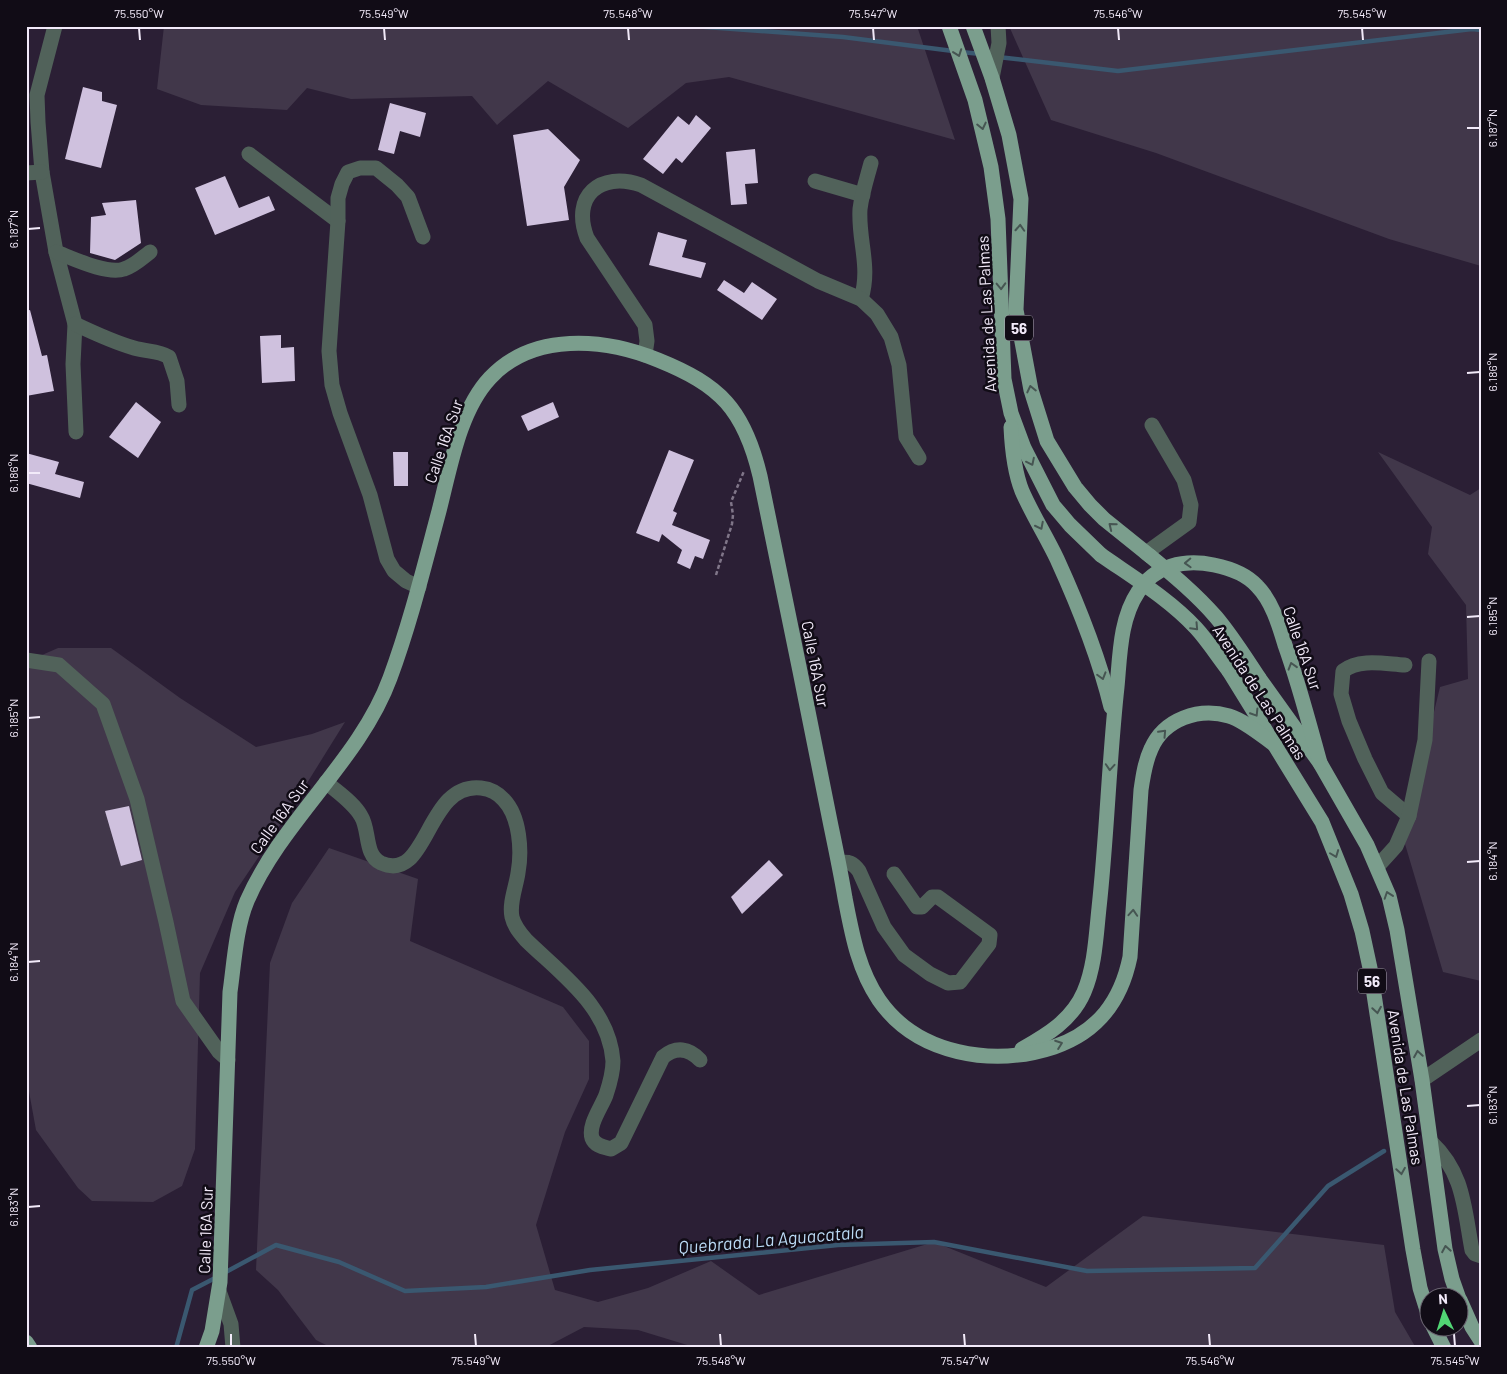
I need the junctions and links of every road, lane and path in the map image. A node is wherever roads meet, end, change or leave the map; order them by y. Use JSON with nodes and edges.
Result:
{"nodes":[{"id":1,"x":55,"y":26,"type":"edge"},
{"id":2,"x":949,"y":26,"type":"edge"},
{"id":3,"x":973,"y":26,"type":"edge"},
{"id":4,"x":998,"y":26,"type":"edge"},
{"id":5,"x":993,"y":63,"type":"junction"},
{"id":6,"x":249,"y":154,"type":"dead end"},
{"id":7,"x":871,"y":163,"type":"dead end"},
{"id":8,"x":42,"y":172,"type":"junction"},
{"id":9,"x":26,"y":173,"type":"edge"},
{"id":10,"x":815,"y":181,"type":"dead end"},
{"id":11,"x":862,"y":195,"type":"junction"},
{"id":12,"x":338,"y":220,"type":"junction"},
{"id":13,"x":423,"y":237,"type":"dead end"},
{"id":14,"x":56,"y":252,"type":"junction"},
{"id":15,"x":150,"y":252,"type":"dead end"},
{"id":16,"x":861,"y":299,"type":"junction"},
{"id":17,"x":75,"y":324,"type":"junction"},
{"id":18,"x":645,"y":355,"type":"junction"},
{"id":19,"x":179,"y":405,"type":"dead end"},
{"id":20,"x":1011,"y":413,"type":"junction"},
{"id":21,"x":1152,"y":425,"type":"dead end"},
{"id":22,"x":76,"y":432,"type":"dead end"},
{"id":23,"x":754,"y":449,"type":"junction"},
{"id":24,"x":919,"y":458,"type":"dead end"},
{"id":25,"x":1148,"y":555,"type":"junction"},
{"id":26,"x":716,"y":575,"type":"dead end"},
{"id":27,"x":419,"y":587,"type":"junction"},
{"id":28,"x":26,"y":660,"type":"edge"},
{"id":29,"x":1429,"y":662,"type":"dead end"},
{"id":30,"x":1405,"y":665,"type":"dead end"},
{"id":31,"x":1113,"y":718,"type":"junction"},
{"id":32,"x":1275,"y":745,"type":"junction"},
{"id":33,"x":1320,"y":763,"type":"junction"},
{"id":34,"x":326,"y":782,"type":"junction"},
{"id":35,"x":1409,"y":816,"type":"junction"},
{"id":36,"x":839,"y":863,"type":"junction"},
{"id":37,"x":1377,"y":867,"type":"junction"},
{"id":38,"x":894,"y":874,"type":"dead end"},
{"id":39,"x":1481,"y":1040,"type":"edge"},
{"id":40,"x":1012,"y":1055,"type":"junction"},
{"id":41,"x":228,"y":1060,"type":"junction"},
{"id":42,"x":700,"y":1060,"type":"dead end"},
{"id":43,"x":1422,"y":1080,"type":"junction"},
{"id":44,"x":1431,"y":1142,"type":"junction"},
{"id":45,"x":1461,"y":1192,"type":"junction"},
{"id":46,"x":1439,"y":1196,"type":"junction"},
{"id":47,"x":1481,"y":1256,"type":"edge"},
{"id":48,"x":220,"y":1286,"type":"junction"},
{"id":49,"x":1420,"y":1286,"type":"edge"},
{"id":50,"x":1455,"y":1286,"type":"edge"},
{"id":51,"x":1470,"y":1323,"type":"edge"},
{"id":52,"x":1438,"y":1336,"type":"edge"},
{"id":53,"x":1481,"y":1341,"type":"edge"},
{"id":54,"x":26,"y":1342,"type":"edge"},
{"id":55,"x":30,"y":1348,"type":"edge"},
{"id":56,"x":206,"y":1348,"type":"edge"},
{"id":57,"x":233,"y":1348,"type":"edge"},
{"id":58,"x":1444,"y":1348,"type":"edge"}],
"edges":[{"from":1,"to":8,"type":"street"},
{"from":2,"to":20,"type":"main road","name":"Avenida de Las Palmas","number":"56","one_way":true},
{"from":3,"to":5,"type":"main road","name":"Avenida de Las Palmas","number":"56"},
{"from":4,"to":5,"type":"street"},
{"from":25,"to":5,"type":"main road","name":"Avenida de Las Palmas","number":"56","one_way":true},
{"from":6,"to":12,"type":"street"},
{"from":7,"to":11,"type":"street"},
{"from":8,"to":9,"type":"street"},
{"from":8,"to":14,"type":"street"},
{"from":10,"to":11,"type":"street"},
{"from":11,"to":16,"type":"street"},
{"from":12,"to":13,"type":"street"},
{"from":12,"to":27,"type":"street"},
{"from":14,"to":15,"type":"street"},
{"from":14,"to":17,"type":"street"},
{"from":16,"to":18,"type":"street"},
{"from":16,"to":24,"type":"street"},
{"from":17,"to":19,"type":"street"},
{"from":17,"to":22,"type":"street"},
{"from":18,"to":23,"type":"main road","name":"Calle 16A Sur"},
{"from":18,"to":27,"type":"main road","name":"Calle 16A Sur"},
{"from":20,"to":31,"type":"main road","one_way":true},
{"from":20,"to":32,"type":"main road","name":"Avenida de Las Palmas","number":"56","one_way":true,"bridge":true},
{"from":21,"to":25,"type":"street"},
{"from":23,"to":26,"type":"path"},
{"from":23,"to":36,"type":"main road","name":"Calle 16A Sur"},
{"from":25,"to":33,"type":"main road","name":"Avenida de Las Palmas","number":"56","bridge":true},
{"from":27,"to":34,"type":"main road","name":"Calle 16A Sur"},
{"from":28,"to":41,"type":"street"},
{"from":29,"to":35,"type":"street"},
{"from":30,"to":35,"type":"street"},
{"from":33,"to":31,"type":"main road","name":"Calle 16A Sur","one_way":true},
{"from":31,"to":40,"type":"main road","name":"Calle 16A Sur","one_way":true},
{"from":40,"to":32,"type":"main road","name":"Calle 16A Sur","one_way":true},
{"from":32,"to":49,"type":"main road","name":"Avenida de Las Palmas","number":"56","one_way":true},
{"from":33,"to":37,"type":"main road","name":"Avenida de Las Palmas","number":"56"},
{"from":34,"to":41,"type":"main road","name":"Calle 16A Sur"},
{"from":34,"to":42,"type":"street"},
{"from":35,"to":37,"type":"street"},
{"from":36,"to":38,"type":"street"},
{"from":36,"to":40,"type":"main road","name":"Calle 16A Sur"},
{"from":43,"to":37,"type":"main road","name":"Avenida de Las Palmas","number":"56","one_way":true},
{"from":39,"to":43,"type":"street"},
{"from":41,"to":48,"type":"main road","name":"Calle 16A Sur"},
{"from":43,"to":44,"type":"main road","name":"Avenida de Las Palmas","number":"56"},
{"from":44,"to":45,"type":"street"},
{"from":44,"to":46,"type":"main road","name":"Avenida de Las Palmas","number":"56"},
{"from":45,"to":46,"type":"street"},
{"from":45,"to":47,"type":"street"},
{"from":50,"to":46,"type":"main road","name":"Avenida de Las Palmas","number":"56","one_way":true},
{"from":48,"to":56,"type":"main road","name":"Calle 16A Sur"},
{"from":48,"to":57,"type":"street"},
{"from":51,"to":53,"type":"main road","name":"Avenida de Las Palmas","number":"56"},
{"from":52,"to":58,"type":"main road"},
{"from":54,"to":55,"type":"main road"}]}
